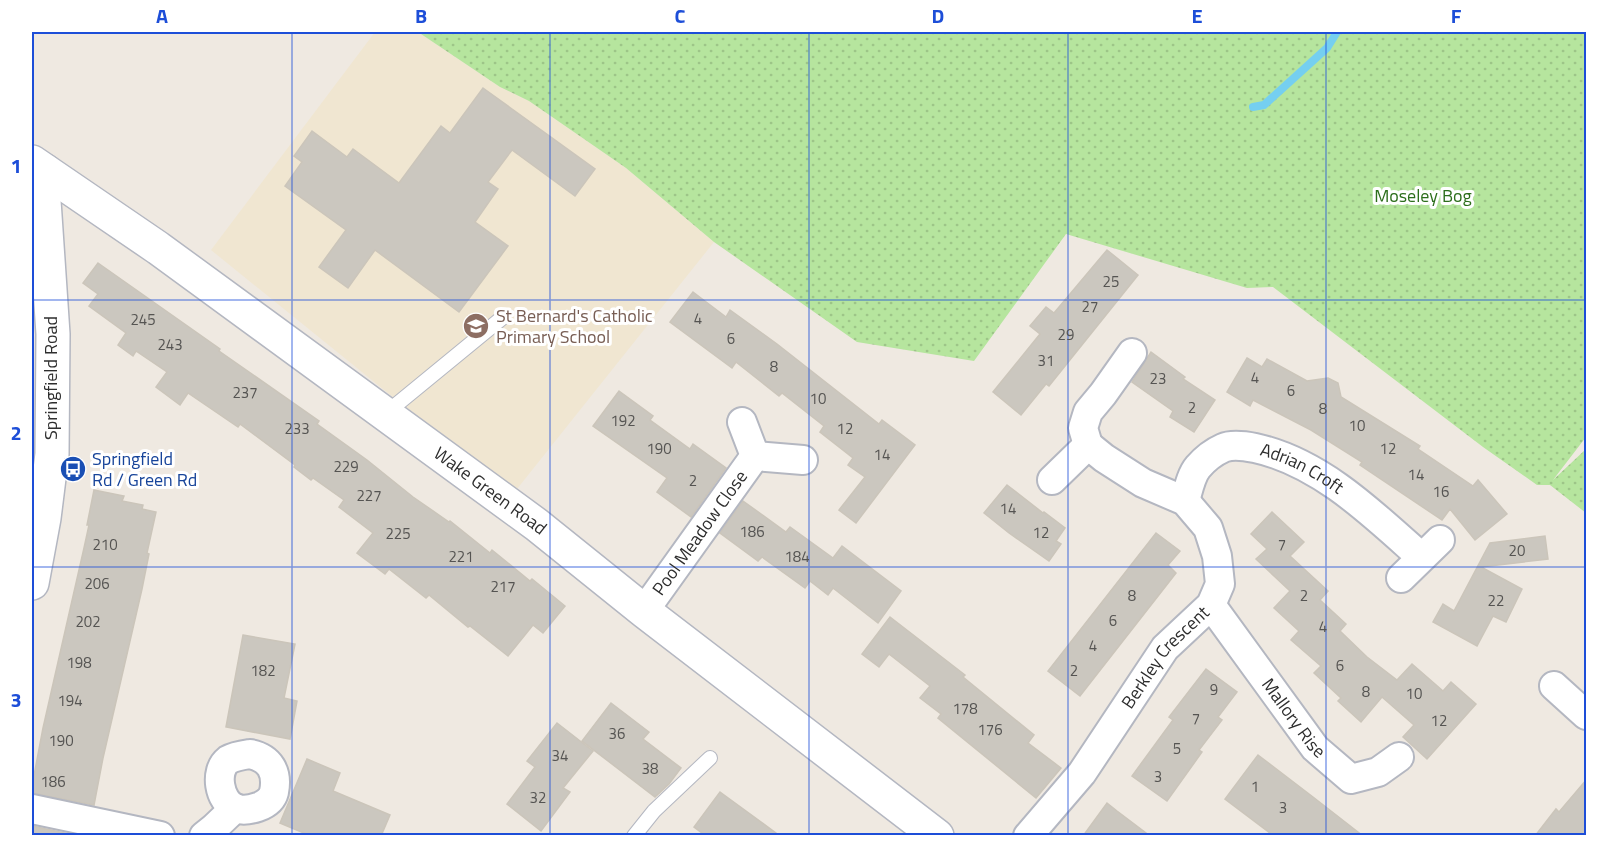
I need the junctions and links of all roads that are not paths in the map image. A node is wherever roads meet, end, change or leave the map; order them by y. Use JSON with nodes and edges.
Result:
{"nodes":[{"id":1,"x":38,"y":166,"type":"edge"},
{"id":2,"x":502,"y":318,"type":"dead end"},
{"id":3,"x":1132,"y":353,"type":"dead end"},
{"id":4,"x":385,"y":414,"type":"junction"},
{"id":5,"x":742,"y":422,"type":"dead end"},
{"id":6,"x":1089,"y":445,"type":"junction"},
{"id":7,"x":755,"y":456,"type":"junction"},
{"id":8,"x":803,"y":460,"type":"dead end"},
{"id":9,"x":1052,"y":480,"type":"dead end"},
{"id":10,"x":1185,"y":501,"type":"junction"},
{"id":11,"x":1401,"y":578,"type":"dead end"},
{"id":12,"x":32,"y":583,"type":"edge"},
{"id":13,"x":1212,"y":605,"type":"junction"},
{"id":14,"x":644,"y":611,"type":"junction"},
{"id":15,"x":1554,"y":686,"type":"dead end"},
{"id":16,"x":1587,"y":715,"type":"edge"},
{"id":17,"x":1399,"y":757,"type":"dead end"},
{"id":18,"x":710,"y":758,"type":"dead end"},
{"id":19,"x":235,"y":808,"type":"dead end"},
{"id":20,"x":32,"y":809,"type":"edge"},
{"id":21,"x":160,"y":836,"type":"edge"},
{"id":22,"x":204,"y":836,"type":"edge"},
{"id":23,"x":634,"y":836,"type":"edge"},
{"id":24,"x":937,"y":836,"type":"edge"},
{"id":25,"x":1028,"y":836,"type":"edge"}],
"edges":[{"from":1,"to":4,"type":"street","name":"Wake Green Road"},
{"from":1,"to":12,"type":"street","name":"Springfield Road"},
{"from":2,"to":4,"type":"lane"},
{"from":3,"to":6,"type":"street"},
{"from":4,"to":14,"type":"street","name":"Wake Green Road"},
{"from":5,"to":7,"type":"street","name":"Pool Meadow Close"},
{"from":6,"to":9,"type":"street"},
{"from":6,"to":10,"type":"street","name":"Berkley Crescent"},
{"from":7,"to":8,"type":"street","name":"Pool Meadow Close"},
{"from":7,"to":14,"type":"street","name":"Pool Meadow Close"},
{"from":10,"to":11,"type":"street","name":"Adrian Croft"},
{"from":10,"to":13,"type":"street","name":"Berkley Crescent"},
{"from":13,"to":17,"type":"street","name":"Mallory Rise"},
{"from":13,"to":25,"type":"street","name":"Berkley Crescent"},
{"from":14,"to":24,"type":"street","name":"Wake Green Road"},
{"from":15,"to":16,"type":"street"},
{"from":18,"to":23,"type":"lane"},
{"from":19,"to":22,"type":"street"},
{"from":20,"to":21,"type":"street"}]}
